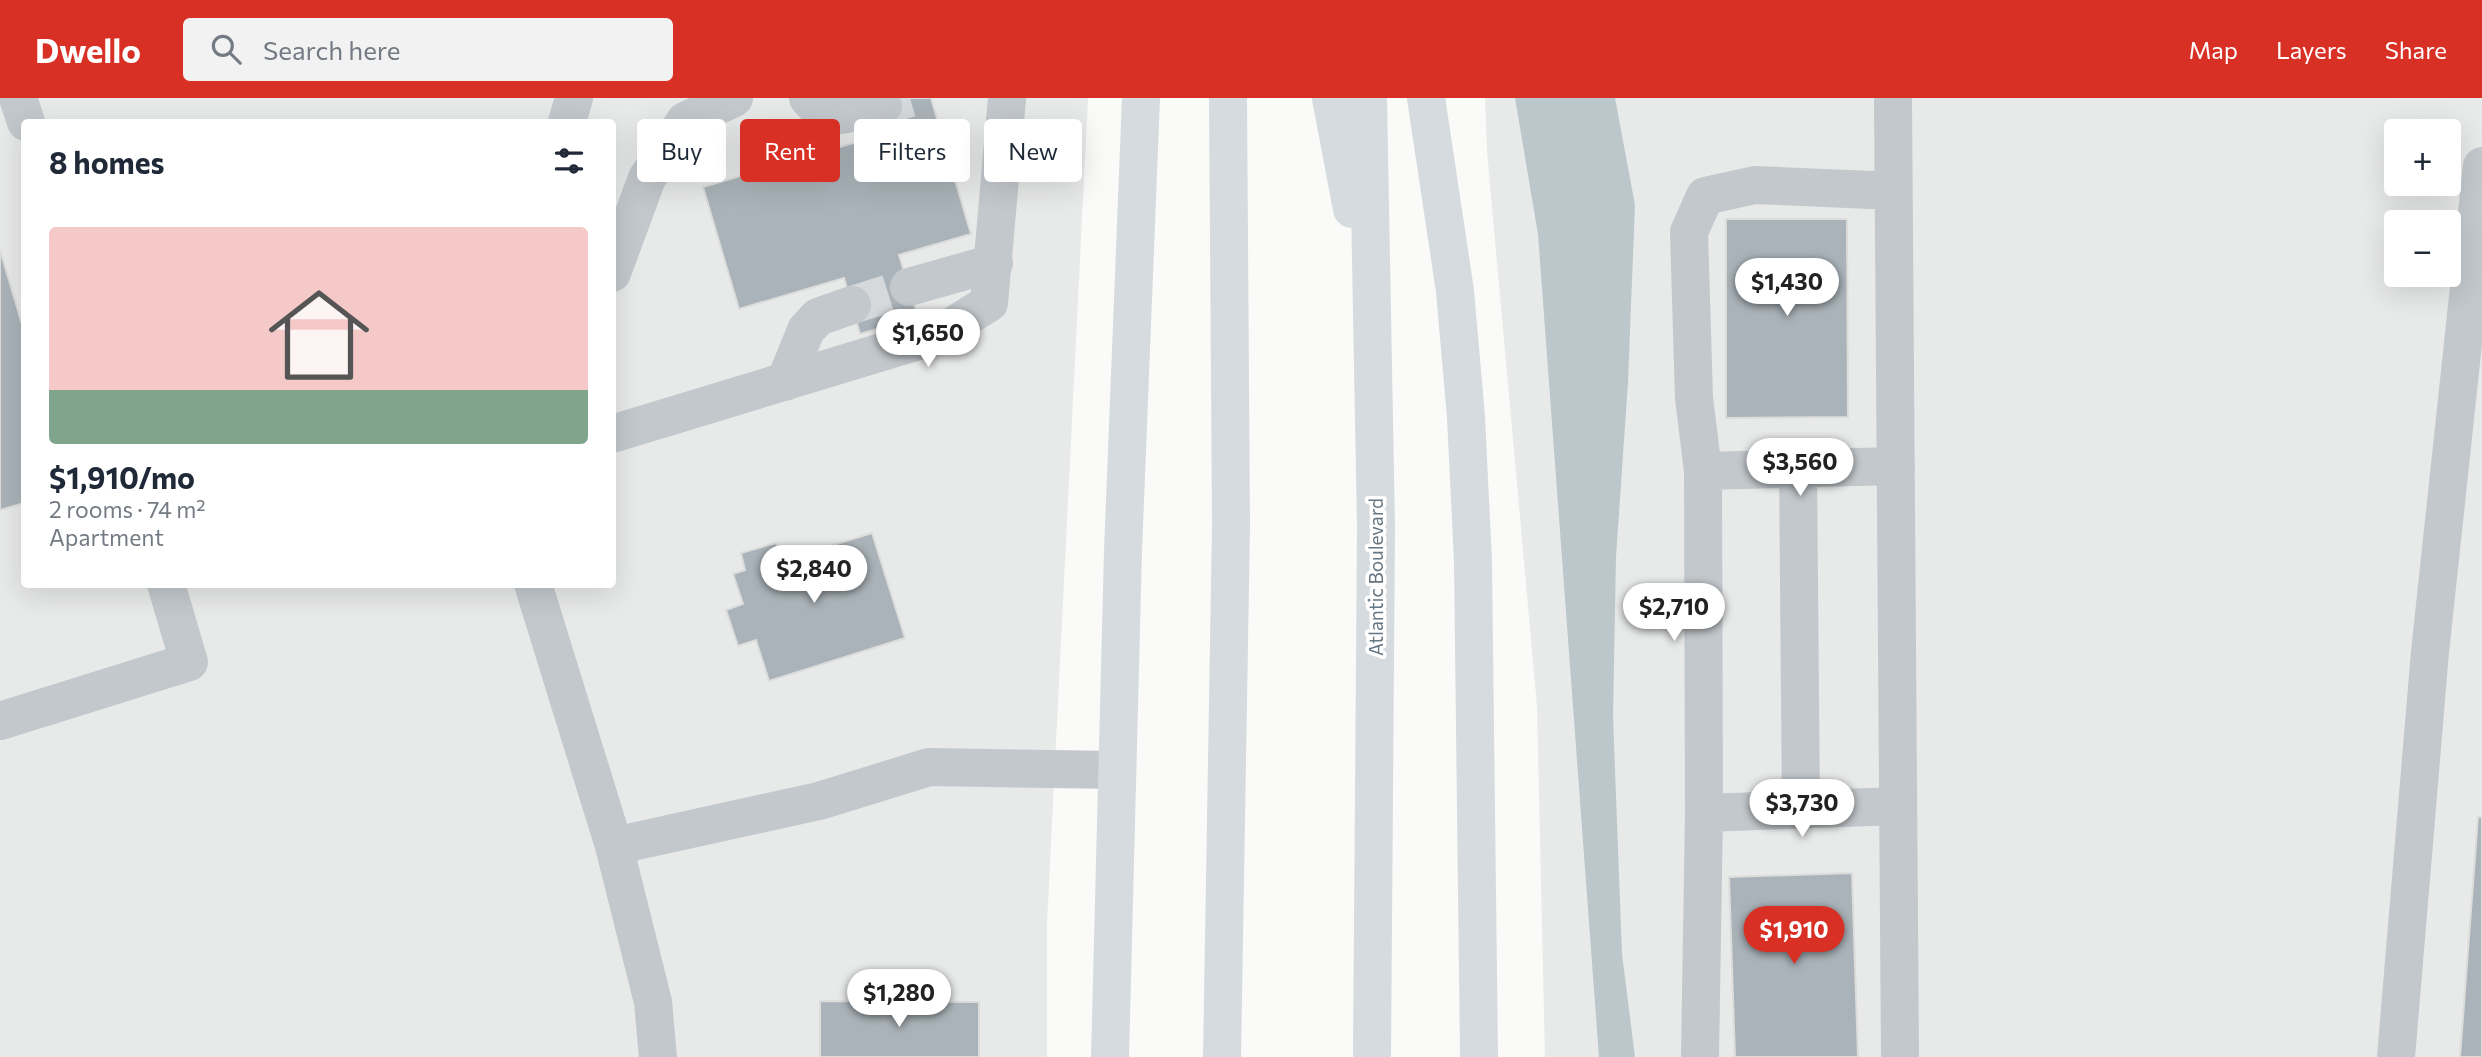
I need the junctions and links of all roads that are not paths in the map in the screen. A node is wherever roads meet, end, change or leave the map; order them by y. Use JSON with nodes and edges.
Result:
{"nodes":[{"id":1,"x":18,"y":98,"type":"edge"},
{"id":2,"x":574,"y":98,"type":"edge"},
{"id":3,"x":734,"y":98,"type":"edge"},
{"id":4,"x":808,"y":98,"type":"edge"},
{"id":5,"x":1007,"y":98,"type":"edge"},
{"id":6,"x":1141,"y":98,"type":"edge"},
{"id":7,"x":1228,"y":98,"type":"edge"},
{"id":8,"x":1331,"y":98,"type":"edge"},
{"id":9,"x":1368,"y":98,"type":"edge"},
{"id":10,"x":1426,"y":98,"type":"edge"},
{"id":11,"x":1893,"y":98,"type":"edge"},
{"id":12,"x":883,"y":106,"type":"tunnel mouth"},
{"id":13,"x":25,"y":119,"type":"edge"},
{"id":14,"x":568,"y":119,"type":"edge"},
{"id":15,"x":2482,"y":166,"type":"edge"},
{"id":16,"x":1893,"y":188,"type":"junction"},
{"id":17,"x":616,"y":262,"type":"edge"},
{"id":18,"x":994,"y":263,"type":"junction"},
{"id":19,"x":909,"y":287,"type":"tunnel mouth"},
{"id":20,"x":852,"y":305,"type":"tunnel mouth"},
{"id":21,"x":1372,"y":311,"type":"junction"},
{"id":22,"x":785,"y":382,"type":"junction"},
{"id":23,"x":616,"y":433,"type":"edge"},
{"id":24,"x":1896,"y":466,"type":"junction"},
{"id":25,"x":1798,"y":469,"type":"junction"},
{"id":26,"x":1703,"y":471,"type":"junction"},
{"id":27,"x":167,"y":588,"type":"edge"},
{"id":28,"x":534,"y":588,"type":"edge"},
{"id":29,"x":0,"y":721,"type":"edge"},
{"id":30,"x":1117,"y":770,"type":"junction"},
{"id":31,"x":1898,"y":806,"type":"junction"},
{"id":32,"x":1801,"y":810,"type":"junction"},
{"id":33,"x":1704,"y":814,"type":"junction"},
{"id":34,"x":614,"y":846,"type":"junction"},
{"id":35,"x":658,"y":1057,"type":"edge"},
{"id":36,"x":1110,"y":1057,"type":"edge"},
{"id":37,"x":1222,"y":1057,"type":"edge"},
{"id":38,"x":1372,"y":1057,"type":"edge"},
{"id":39,"x":1479,"y":1057,"type":"edge"},
{"id":40,"x":1700,"y":1057,"type":"edge"},
{"id":41,"x":1900,"y":1057,"type":"edge"},
{"id":42,"x":2396,"y":1057,"type":"edge"}],
"edges":[{"from":1,"to":13,"type":"street"},
{"from":2,"to":14,"type":"street"},
{"from":3,"to":17,"type":"street"},
{"from":4,"to":12,"type":"street"},
{"from":5,"to":18,"type":"street"},
{"from":6,"to":30,"type":"highway"},
{"from":7,"to":37,"type":"highway"},
{"from":8,"to":21,"type":"highway"},
{"from":9,"to":21,"type":"highway","name":"Atlantic Boulevard"},
{"from":10,"to":39,"type":"highway"},
{"from":11,"to":16,"type":"street"},
{"from":15,"to":42,"type":"street"},
{"from":16,"to":24,"type":"street"},
{"from":16,"to":26,"type":"street"},
{"from":18,"to":19,"type":"street"},
{"from":18,"to":22,"type":"street"},
{"from":20,"to":22,"type":"street"},
{"from":21,"to":38,"type":"highway","name":"Atlantic Boulevard"},
{"from":22,"to":23,"type":"street"},
{"from":24,"to":25,"type":"street"},
{"from":24,"to":31,"type":"street"},
{"from":25,"to":26,"type":"street"},
{"from":25,"to":32,"type":"street"},
{"from":26,"to":33,"type":"street"},
{"from":27,"to":29,"type":"street"},
{"from":28,"to":34,"type":"street"},
{"from":30,"to":34,"type":"street"},
{"from":30,"to":36,"type":"highway"},
{"from":31,"to":32,"type":"street"},
{"from":31,"to":41,"type":"street"},
{"from":32,"to":33,"type":"street"},
{"from":33,"to":40,"type":"street"},
{"from":34,"to":35,"type":"street"}]}
